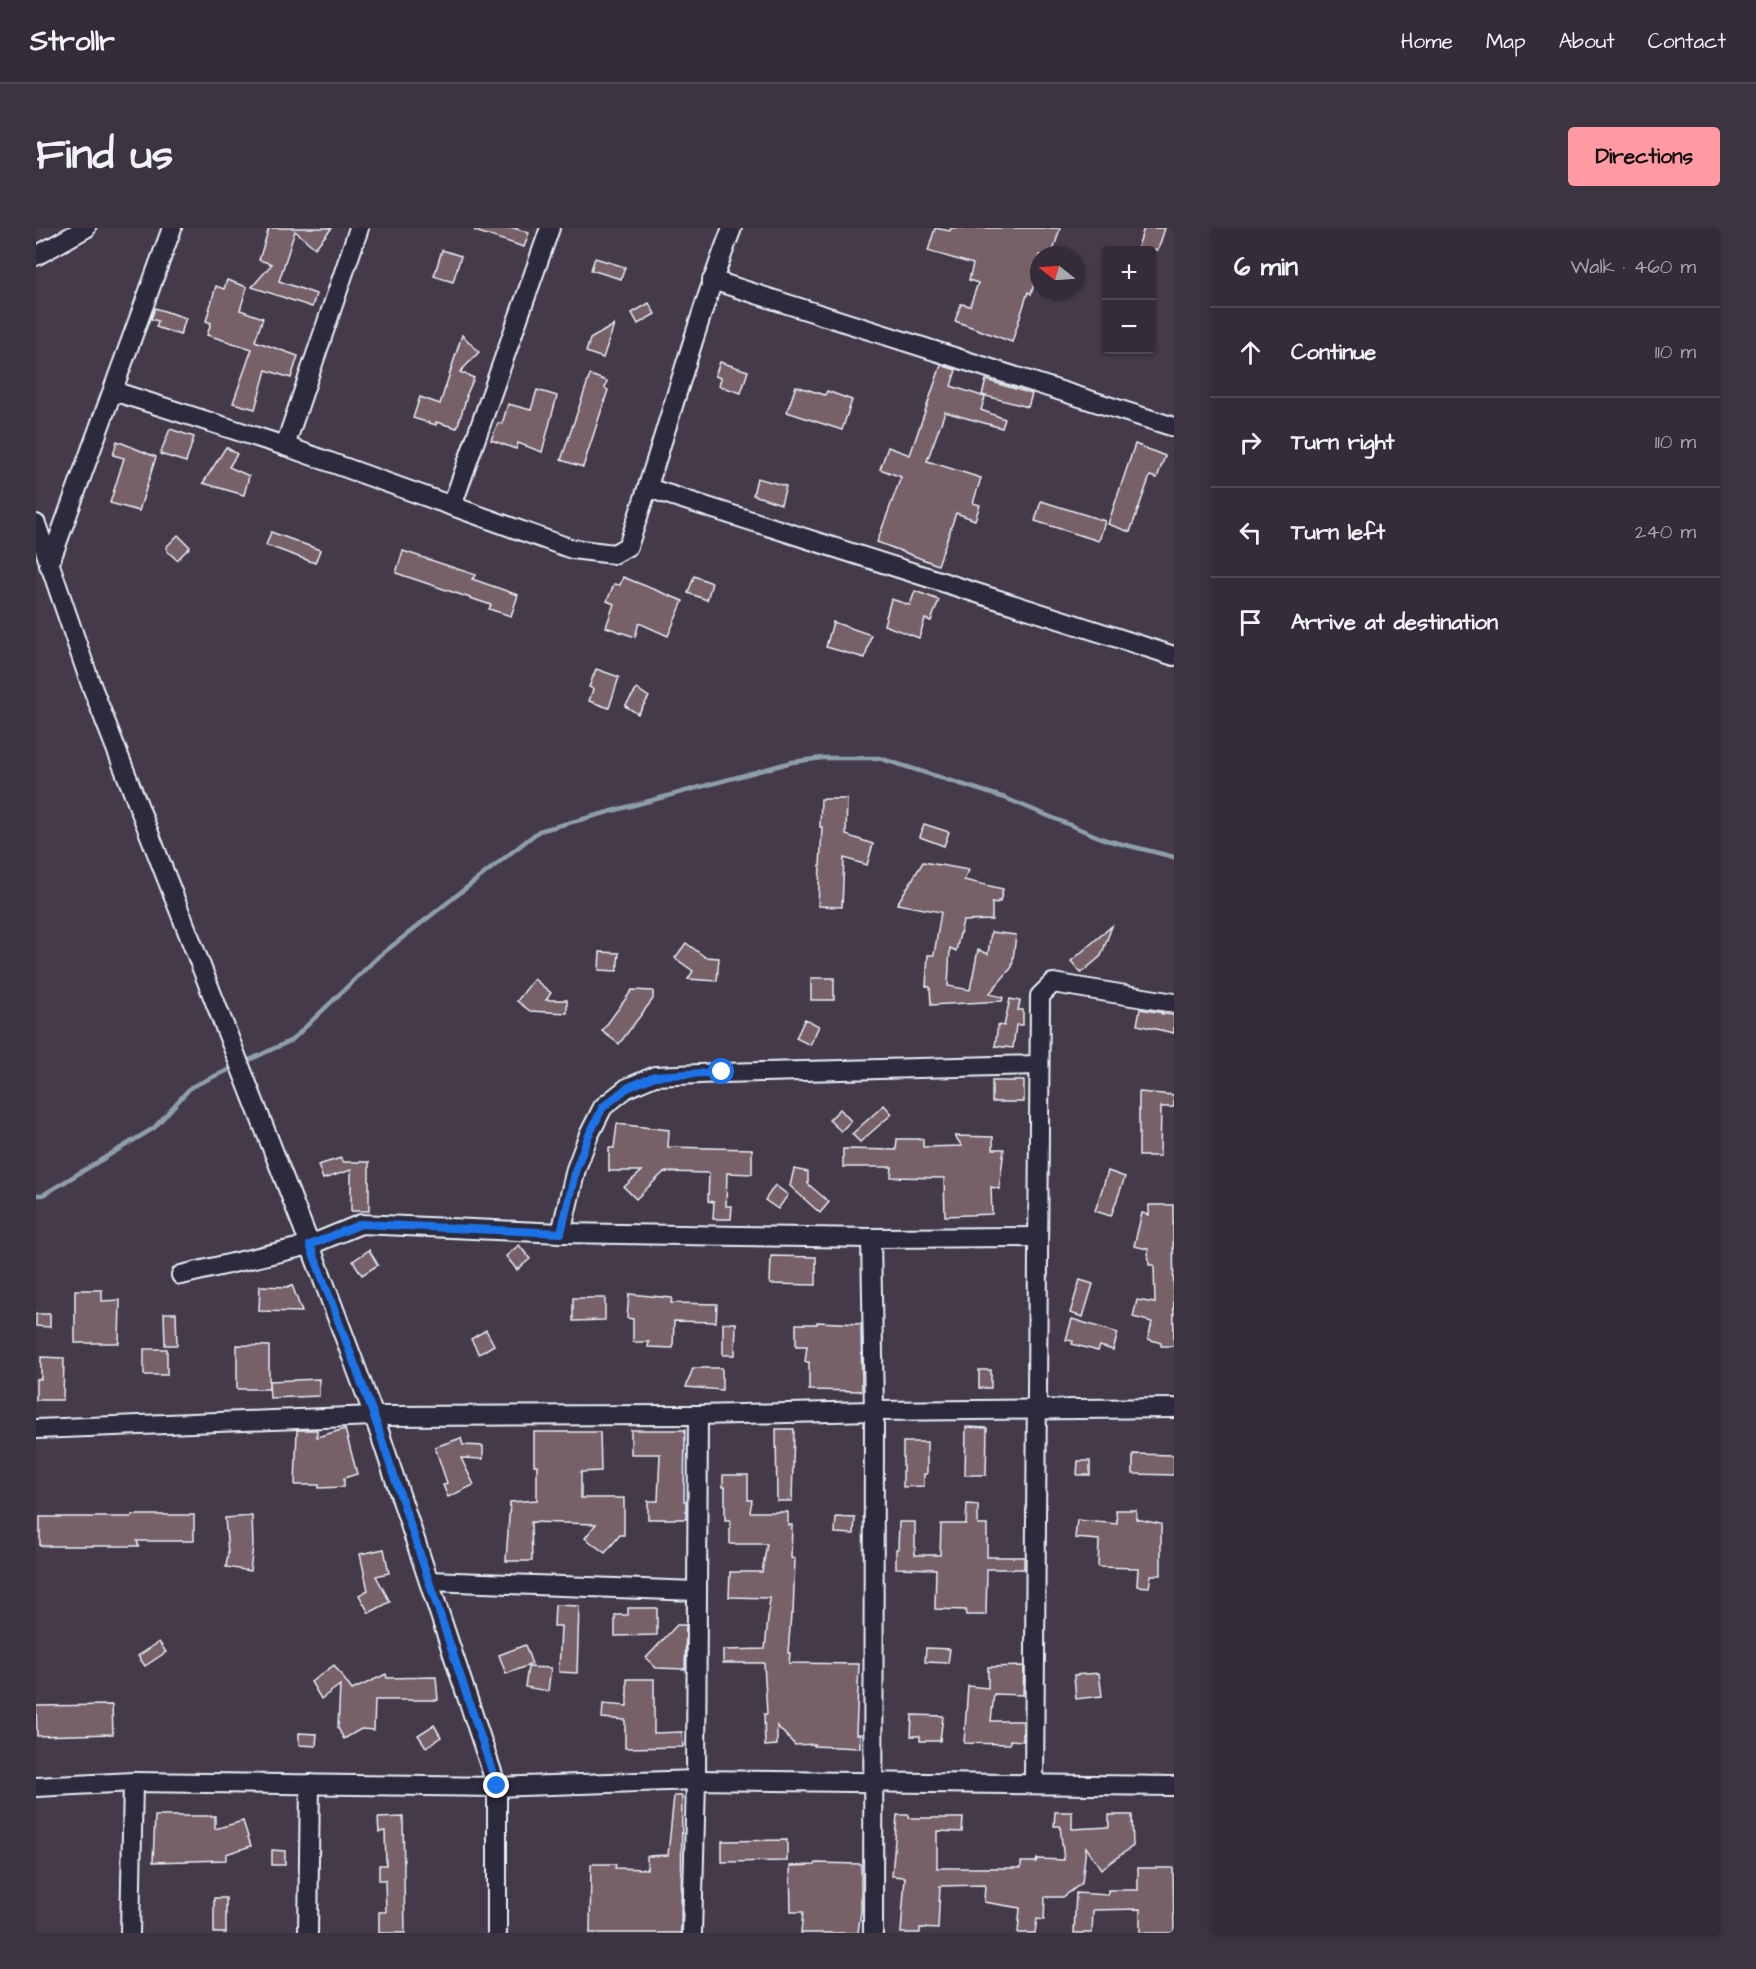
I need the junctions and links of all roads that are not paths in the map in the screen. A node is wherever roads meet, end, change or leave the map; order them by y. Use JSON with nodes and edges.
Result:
{"nodes":[{"id":1,"x":86,"y":228,"type":"edge"},
{"id":2,"x":172,"y":228,"type":"edge"},
{"id":3,"x":359,"y":228,"type":"edge"},
{"id":4,"x":550,"y":228,"type":"edge"},
{"id":5,"x":732,"y":228,"type":"edge"},
{"id":6,"x":36,"y":256,"type":"edge"},
{"id":7,"x":712,"y":280,"type":"junction"},
{"id":8,"x":113,"y":391,"type":"junction"},
{"id":9,"x":1174,"y":427,"type":"edge"},
{"id":10,"x":285,"y":446,"type":"junction"},
{"id":11,"x":648,"y":488,"type":"junction"},
{"id":12,"x":452,"y":506,"type":"junction"},
{"id":13,"x":36,"y":524,"type":"edge"},
{"id":14,"x":49,"y":565,"type":"junction"},
{"id":15,"x":1174,"y":656,"type":"edge"},
{"id":16,"x":1174,"y":1002,"type":"edge"},
{"id":17,"x":1039,"y":1065,"type":"junction"},
{"id":18,"x":561,"y":1233,"type":"junction"},
{"id":19,"x":1038,"y":1237,"type":"junction"},
{"id":20,"x":871,"y":1238,"type":"junction"},
{"id":21,"x":310,"y":1245,"type":"junction"},
{"id":22,"x":181,"y":1275,"type":"dead end"},
{"id":23,"x":1174,"y":1408,"type":"edge"},
{"id":24,"x":1036,"y":1410,"type":"junction"},
{"id":25,"x":874,"y":1412,"type":"junction"},
{"id":26,"x":374,"y":1416,"type":"junction"},
{"id":27,"x":698,"y":1416,"type":"junction"},
{"id":28,"x":36,"y":1429,"type":"edge"},
{"id":29,"x":429,"y":1581,"type":"junction"},
{"id":30,"x":697,"y":1591,"type":"junction"},
{"id":31,"x":696,"y":1780,"type":"junction"},
{"id":32,"x":133,"y":1782,"type":"junction"},
{"id":33,"x":874,"y":1782,"type":"junction"},
{"id":34,"x":310,"y":1784,"type":"junction"},
{"id":35,"x":1034,"y":1784,"type":"junction"},
{"id":36,"x":497,"y":1786,"type":"junction"},
{"id":37,"x":1174,"y":1786,"type":"edge"},
{"id":38,"x":36,"y":1787,"type":"edge"},
{"id":39,"x":130,"y":1933,"type":"edge"},
{"id":40,"x":308,"y":1933,"type":"edge"},
{"id":41,"x":497,"y":1933,"type":"edge"},
{"id":42,"x":692,"y":1933,"type":"edge"},
{"id":43,"x":873,"y":1933,"type":"edge"}],
"edges":[{"from":1,"to":6,"type":"street"},
{"from":2,"to":8,"type":"street"},
{"from":3,"to":10,"type":"street"},
{"from":4,"to":12,"type":"street"},
{"from":5,"to":7,"type":"street"},
{"from":7,"to":9,"type":"street"},
{"from":7,"to":11,"type":"street"},
{"from":8,"to":10,"type":"street"},
{"from":8,"to":14,"type":"street"},
{"from":10,"to":12,"type":"street"},
{"from":11,"to":12,"type":"street"},
{"from":11,"to":15,"type":"street"},
{"from":13,"to":14,"type":"street"},
{"from":14,"to":21,"type":"street"},
{"from":16,"to":17,"type":"street"},
{"from":17,"to":18,"type":"street"},
{"from":17,"to":19,"type":"street"},
{"from":18,"to":20,"type":"street"},
{"from":18,"to":21,"type":"street"},
{"from":19,"to":20,"type":"street"},
{"from":19,"to":24,"type":"street"},
{"from":20,"to":25,"type":"street"},
{"from":21,"to":22,"type":"street"},
{"from":21,"to":26,"type":"street"},
{"from":23,"to":24,"type":"street"},
{"from":24,"to":25,"type":"street"},
{"from":24,"to":35,"type":"street"},
{"from":25,"to":27,"type":"street"},
{"from":25,"to":33,"type":"street"},
{"from":26,"to":27,"type":"street"},
{"from":26,"to":28,"type":"street"},
{"from":26,"to":29,"type":"street"},
{"from":27,"to":30,"type":"street"},
{"from":29,"to":30,"type":"street"},
{"from":29,"to":36,"type":"street"},
{"from":30,"to":31,"type":"street"},
{"from":31,"to":33,"type":"street"},
{"from":31,"to":36,"type":"street"},
{"from":31,"to":42,"type":"street"},
{"from":32,"to":34,"type":"street"},
{"from":32,"to":38,"type":"street"},
{"from":32,"to":39,"type":"street"},
{"from":33,"to":35,"type":"street"},
{"from":33,"to":43,"type":"street"},
{"from":34,"to":36,"type":"street"},
{"from":34,"to":40,"type":"street"},
{"from":35,"to":37,"type":"street"},
{"from":36,"to":41,"type":"street"}]}
